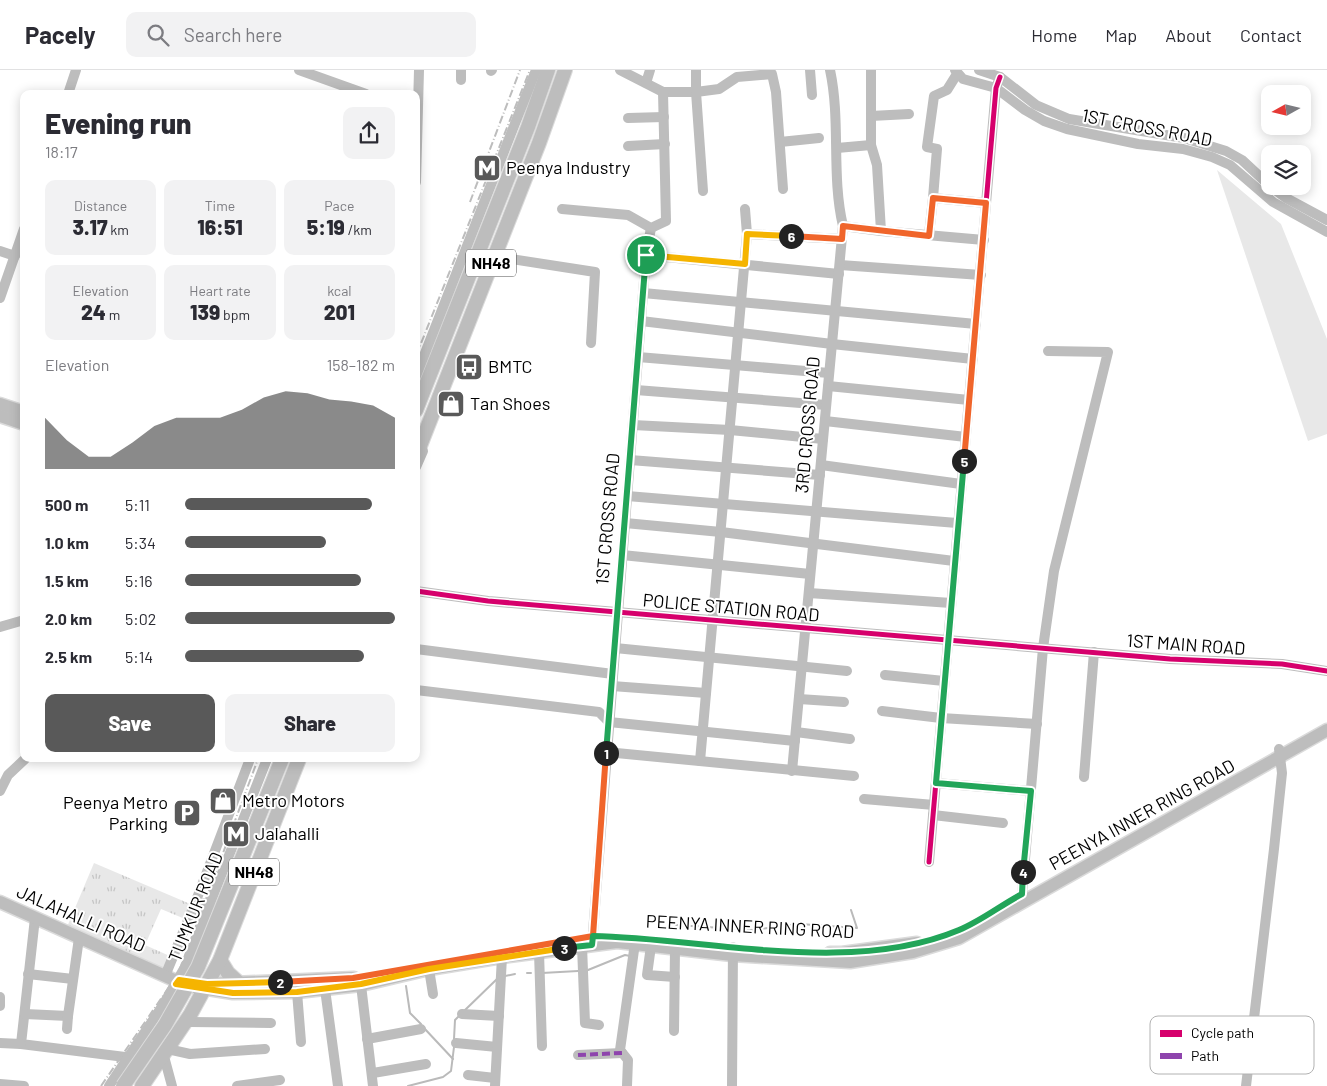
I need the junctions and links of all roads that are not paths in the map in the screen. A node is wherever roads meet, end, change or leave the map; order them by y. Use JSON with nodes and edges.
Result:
{"nodes":[{"id":1,"x":76,"y":70,"type":"edge"},
{"id":2,"x":300,"y":70,"type":"edge"},
{"id":3,"x":419,"y":70,"type":"edge"},
{"id":4,"x":536,"y":70,"type":"edge"},
{"id":5,"x":542,"y":70,"type":"edge"},
{"id":6,"x":548,"y":70,"type":"edge"},
{"id":7,"x":556,"y":70,"type":"edge"},
{"id":8,"x":565,"y":70,"type":"edge"},
{"id":9,"x":571,"y":70,"type":"edge"},
{"id":10,"x":620,"y":70,"type":"edge"},
{"id":11,"x":650,"y":70,"type":"edge"},
{"id":12,"x":696,"y":70,"type":"edge"},
{"id":13,"x":810,"y":70,"type":"edge"},
{"id":14,"x":830,"y":70,"type":"edge"},
{"id":15,"x":871,"y":70,"type":"edge"},
{"id":16,"x":979,"y":70,"type":"edge"},
{"id":17,"x":772,"y":72,"type":"edge"},
{"id":18,"x":956,"y":72,"type":"edge"},
{"id":19,"x":1000,"y":77,"type":"junction"},
{"id":20,"x":646,"y":83,"type":"junction"},
{"id":21,"x":996,"y":88,"type":"junction"},
{"id":22,"x":69,"y":90,"type":"edge"},
{"id":23,"x":355,"y":90,"type":"edge"},
{"id":24,"x":418,"y":90,"type":"edge"},
{"id":25,"x":663,"y":92,"type":"junction"},
{"id":26,"x":696,"y":92,"type":"junction"},
{"id":27,"x":812,"y":95,"type":"dead end"},
{"id":28,"x":910,"y":114,"type":"dead end"},
{"id":29,"x":871,"y":116,"type":"junction"},
{"id":30,"x":664,"y":117,"type":"junction"},
{"id":31,"x":628,"y":118,"type":"dead end"},
{"id":32,"x":820,"y":138,"type":"dead end"},
{"id":33,"x":780,"y":142,"type":"junction"},
{"id":34,"x":666,"y":144,"type":"junction"},
{"id":35,"x":871,"y":145,"type":"junction"},
{"id":36,"x":628,"y":146,"type":"dead end"},
{"id":37,"x":837,"y":148,"type":"junction"},
{"id":38,"x":1261,"y":178,"type":"edge"},
{"id":39,"x":783,"y":189,"type":"dead end"},
{"id":40,"x":703,"y":191,"type":"dead end"},
{"id":41,"x":1282,"y":195,"type":"edge"},
{"id":42,"x":933,"y":198,"type":"junction"},
{"id":43,"x":986,"y":203,"type":"junction"},
{"id":44,"x":562,"y":209,"type":"dead end"},
{"id":45,"x":745,"y":209,"type":"dead end"},
{"id":46,"x":1327,"y":220,"type":"edge"},
{"id":47,"x":843,"y":226,"type":"junction"},
{"id":48,"x":651,"y":228,"type":"junction"},
{"id":49,"x":881,"y":232,"type":"junction"},
{"id":50,"x":1327,"y":232,"type":"edge"},
{"id":51,"x":747,"y":234,"type":"junction"},
{"id":52,"x":929,"y":236,"type":"junction"},
{"id":53,"x":842,"y":239,"type":"junction"},
{"id":54,"x":984,"y":240,"type":"junction"},
{"id":55,"x":20,"y":241,"type":"edge"},
{"id":56,"x":0,"y":251,"type":"edge"},
{"id":57,"x":646,"y":255,"type":"junction"},
{"id":58,"x":15,"y":256,"type":"junction"},
{"id":59,"x":498,"y":257,"type":"junction"},
{"id":60,"x":745,"y":264,"type":"junction"},
{"id":61,"x":839,"y":270,"type":"junction"},
{"id":62,"x":981,"y":275,"type":"junction"},
{"id":63,"x":643,"y":293,"type":"junction"},
{"id":64,"x":0,"y":298,"type":"edge"},
{"id":65,"x":741,"y":301,"type":"junction"},
{"id":66,"x":835,"y":309,"type":"junction"},
{"id":67,"x":641,"y":320,"type":"junction"},
{"id":68,"x":976,"y":324,"type":"junction"},
{"id":69,"x":738,"y":333,"type":"junction"},
{"id":70,"x":592,"y":343,"type":"dead end"},
{"id":71,"x":832,"y":344,"type":"junction"},
{"id":72,"x":1048,"y":351,"type":"dead end"},
{"id":73,"x":638,"y":357,"type":"junction"},
{"id":74,"x":973,"y":359,"type":"junction"},
{"id":75,"x":420,"y":366,"type":"edge"},
{"id":76,"x":736,"y":366,"type":"junction"},
{"id":77,"x":829,"y":373,"type":"junction"},
{"id":78,"x":420,"y":386,"type":"edge"},
{"id":79,"x":828,"y":386,"type":"junction"},
{"id":80,"x":636,"y":390,"type":"junction"},
{"id":81,"x":733,"y":398,"type":"junction"},
{"id":82,"x":420,"y":400,"type":"edge"},
{"id":83,"x":969,"y":400,"type":"junction"},
{"id":84,"x":0,"y":404,"type":"edge"},
{"id":85,"x":826,"y":405,"type":"junction"},
{"id":86,"x":20,"y":411,"type":"edge"},
{"id":87,"x":0,"y":416,"type":"edge"},
{"id":88,"x":825,"y":421,"type":"junction"},
{"id":89,"x":20,"y":423,"type":"edge"},
{"id":90,"x":420,"y":423,"type":"edge"},
{"id":91,"x":633,"y":425,"type":"junction"},
{"id":92,"x":730,"y":430,"type":"junction"},
{"id":93,"x":966,"y":438,"type":"junction"},
{"id":94,"x":823,"y":439,"type":"junction"},
{"id":95,"x":420,"y":446,"type":"edge"},
{"id":96,"x":420,"y":457,"type":"edge"},
{"id":97,"x":630,"y":460,"type":"junction"},
{"id":98,"x":726,"y":466,"type":"junction"},
{"id":99,"x":820,"y":470,"type":"junction"},
{"id":100,"x":962,"y":484,"type":"junction"},
{"id":101,"x":627,"y":496,"type":"junction"},
{"id":102,"x":723,"y":505,"type":"junction"},
{"id":103,"x":816,"y":512,"type":"junction"},
{"id":104,"x":625,"y":523,"type":"junction"},
{"id":105,"x":957,"y":523,"type":"junction"},
{"id":106,"x":721,"y":532,"type":"junction"},
{"id":107,"x":813,"y":543,"type":"junction"},
{"id":108,"x":622,"y":555,"type":"junction"},
{"id":109,"x":954,"y":561,"type":"junction"},
{"id":110,"x":718,"y":564,"type":"junction"},
{"id":111,"x":810,"y":574,"type":"junction"},
{"id":112,"x":420,"y":592,"type":"edge"},
{"id":113,"x":809,"y":593,"type":"junction"},
{"id":114,"x":951,"y":603,"type":"junction"},
{"id":115,"x":618,"y":612,"type":"junction"},
{"id":116,"x":712,"y":620,"type":"junction"},
{"id":117,"x":20,"y":621,"type":"edge"},
{"id":118,"x":0,"y":627,"type":"edge"},
{"id":119,"x":806,"y":628,"type":"junction"},
{"id":120,"x":947,"y":640,"type":"junction"},
{"id":121,"x":615,"y":648,"type":"junction"},
{"id":122,"x":1043,"y":648,"type":"junction"},
{"id":123,"x":420,"y":650,"type":"edge"},
{"id":124,"x":1094,"y":652,"type":"junction"},
{"id":125,"x":709,"y":656,"type":"junction"},
{"id":126,"x":802,"y":666,"type":"junction"},
{"id":127,"x":847,"y":671,"type":"dead end"},
{"id":128,"x":1327,"y":671,"type":"edge"},
{"id":129,"x":613,"y":674,"type":"junction"},
{"id":130,"x":885,"y":675,"type":"dead end"},
{"id":131,"x":944,"y":681,"type":"junction"},
{"id":132,"x":612,"y":686,"type":"junction"},
{"id":133,"x":420,"y":690,"type":"edge"},
{"id":134,"x":706,"y":693,"type":"junction"},
{"id":135,"x":799,"y":698,"type":"junction"},
{"id":136,"x":844,"y":702,"type":"dead end"},
{"id":137,"x":882,"y":711,"type":"dead end"},
{"id":138,"x":941,"y":718,"type":"junction"},
{"id":139,"x":1327,"y":721,"type":"edge"},
{"id":140,"x":609,"y":722,"type":"junction"},
{"id":141,"x":1036,"y":724,"type":"junction"},
{"id":142,"x":1327,"y":730,"type":"edge"},
{"id":143,"x":702,"y":732,"type":"junction"},
{"id":144,"x":795,"y":736,"type":"junction"},
{"id":145,"x":850,"y":739,"type":"dead end"},
{"id":146,"x":606,"y":752,"type":"junction"},
{"id":147,"x":1274,"y":757,"type":"junction"},
{"id":148,"x":700,"y":760,"type":"junction"},
{"id":149,"x":22,"y":762,"type":"edge"},
{"id":150,"x":249,"y":762,"type":"edge"},
{"id":151,"x":266,"y":762,"type":"edge"},
{"id":152,"x":274,"y":762,"type":"edge"},
{"id":153,"x":281,"y":762,"type":"edge"},
{"id":154,"x":289,"y":762,"type":"edge"},
{"id":155,"x":298,"y":762,"type":"edge"},
{"id":156,"x":303,"y":762,"type":"edge"},
{"id":157,"x":792,"y":771,"type":"junction"},
{"id":158,"x":854,"y":776,"type":"dead end"},
{"id":159,"x":1084,"y":777,"type":"dead end"},
{"id":160,"x":936,"y":783,"type":"junction"},
{"id":161,"x":0,"y":791,"type":"edge"},
{"id":162,"x":1031,"y":791,"type":"junction"},
{"id":163,"x":864,"y":799,"type":"dead end"},
{"id":164,"x":934,"y":810,"type":"junction"},
{"id":165,"x":1003,"y":823,"type":"dead end"},
{"id":166,"x":929,"y":862,"type":"dead end"},
{"id":167,"x":1022,"y":894,"type":"junction"},
{"id":168,"x":0,"y":902,"type":"edge"},
{"id":169,"x":210,"y":905,"type":"junction"},
{"id":170,"x":194,"y":906,"type":"junction"},
{"id":171,"x":36,"y":918,"type":"junction"},
{"id":172,"x":79,"y":938,"type":"junction"},
{"id":173,"x":589,"y":943,"type":"junction"},
{"id":174,"x":636,"y":943,"type":"junction"},
{"id":175,"x":651,"y":946,"type":"junction"},
{"id":176,"x":675,"y":949,"type":"junction"},
{"id":177,"x":732,"y":951,"type":"junction"},
{"id":178,"x":539,"y":952,"type":"junction"},
{"id":179,"x":221,"y":957,"type":"junction"},
{"id":180,"x":502,"y":957,"type":"junction"},
{"id":181,"x":429,"y":969,"type":"junction"},
{"id":182,"x":28,"y":974,"type":"junction"},
{"id":183,"x":675,"y":977,"type":"junction"},
{"id":184,"x":73,"y":979,"type":"junction"},
{"id":185,"x":177,"y":981,"type":"junction"},
{"id":186,"x":239,"y":983,"type":"junction"},
{"id":187,"x":361,"y":984,"type":"junction"},
{"id":188,"x":325,"y":989,"type":"junction"},
{"id":189,"x":203,"y":990,"type":"junction"},
{"id":190,"x":297,"y":992,"type":"junction"},
{"id":191,"x":433,"y":994,"type":"dead end"},
{"id":192,"x":0,"y":997,"type":"edge"},
{"id":193,"x":0,"y":1006,"type":"edge"},
{"id":194,"x":25,"y":1014,"type":"junction"},
{"id":195,"x":462,"y":1014,"type":"dead end"},
{"id":196,"x":68,"y":1016,"type":"junction"},
{"id":197,"x":499,"y":1016,"type":"junction"},
{"id":198,"x":1254,"y":1016,"type":"edge"},
{"id":199,"x":190,"y":1022,"type":"junction"},
{"id":200,"x":271,"y":1023,"type":"dead end"},
{"id":201,"x":599,"y":1025,"type":"dead end"},
{"id":202,"x":67,"y":1029,"type":"dead end"},
{"id":203,"x":421,"y":1029,"type":"dead end"},
{"id":204,"x":674,"y":1031,"type":"dead end"},
{"id":205,"x":367,"y":1038,"type":"junction"},
{"id":206,"x":301,"y":1042,"type":"dead end"},
{"id":207,"x":456,"y":1043,"type":"dead end"},
{"id":208,"x":0,"y":1044,"type":"edge"},
{"id":209,"x":21,"y":1044,"type":"junction"},
{"id":210,"x":542,"y":1046,"type":"dead end"},
{"id":211,"x":497,"y":1047,"type":"junction"},
{"id":212,"x":266,"y":1049,"type":"dead end"},
{"id":213,"x":172,"y":1050,"type":"junction"},
{"id":214,"x":622,"y":1054,"type":"junction"},
{"id":215,"x":578,"y":1055,"type":"dead end"},
{"id":216,"x":132,"y":1058,"type":"junction"},
{"id":217,"x":165,"y":1060,"type":"junction"},
{"id":218,"x":426,"y":1064,"type":"dead end"},
{"id":219,"x":373,"y":1073,"type":"junction"},
{"id":220,"x":468,"y":1076,"type":"dead end"},
{"id":221,"x":280,"y":1080,"type":"dead end"},
{"id":222,"x":495,"y":1082,"type":"edge"},
{"id":223,"x":0,"y":1084,"type":"edge"},
{"id":224,"x":24,"y":1086,"type":"edge"},
{"id":225,"x":109,"y":1086,"type":"edge"},
{"id":226,"x":117,"y":1086,"type":"edge"},
{"id":227,"x":123,"y":1086,"type":"edge"},
{"id":228,"x":133,"y":1086,"type":"edge"},
{"id":229,"x":142,"y":1086,"type":"edge"},
{"id":230,"x":147,"y":1086,"type":"edge"},
{"id":231,"x":172,"y":1086,"type":"edge"},
{"id":232,"x":237,"y":1086,"type":"edge"},
{"id":233,"x":338,"y":1086,"type":"edge"},
{"id":234,"x":373,"y":1086,"type":"edge"},
{"id":235,"x":628,"y":1086,"type":"edge"},
{"id":236,"x":732,"y":1086,"type":"edge"}],
"edges":[{"from":1,"to":22,"type":"street"},
{"from":2,"to":23,"type":"street"},
{"from":3,"to":24,"type":"street"},
{"from":4,"to":75,"type":"street"},
{"from":5,"to":78,"type":"highway","number":"NH48"},
{"from":6,"to":82,"type":"highway"},
{"from":7,"to":90,"type":"highway"},
{"from":8,"to":95,"type":"highway","number":"NH48"},
{"from":9,"to":59,"type":"street"},
{"from":10,"to":20,"type":"street"},
{"from":11,"to":20,"type":"street"},
{"from":12,"to":26,"type":"street"},
{"from":13,"to":27,"type":"street"},
{"from":14,"to":37,"type":"street","name":"3RD CROSS ROAD"},
{"from":15,"to":29,"type":"street"},
{"from":16,"to":19,"type":"street"},
{"from":17,"to":26,"type":"street"},
{"from":17,"to":33,"type":"street"},
{"from":18,"to":21,"type":"street","name":"1ST CROSS ROAD"},
{"from":18,"to":42,"type":"street"},
{"from":19,"to":21,"type":"street"},
{"from":19,"to":38,"type":"street"},
{"from":20,"to":25,"type":"street"},
{"from":21,"to":43,"type":"street"},
{"from":21,"to":50,"type":"street","name":"1ST CROSS ROAD"},
{"from":25,"to":26,"type":"street"},
{"from":25,"to":30,"type":"street"},
{"from":26,"to":40,"type":"street"},
{"from":28,"to":29,"type":"street"},
{"from":29,"to":35,"type":"street"},
{"from":30,"to":31,"type":"street"},
{"from":30,"to":34,"type":"street"},
{"from":32,"to":33,"type":"street"},
{"from":33,"to":39,"type":"street"},
{"from":34,"to":36,"type":"street"},
{"from":34,"to":48,"type":"street"},
{"from":35,"to":37,"type":"street"},
{"from":35,"to":49,"type":"street"},
{"from":37,"to":47,"type":"street","name":"3RD CROSS ROAD"},
{"from":41,"to":46,"type":"street"},
{"from":42,"to":43,"type":"street"},
{"from":42,"to":52,"type":"street"},
{"from":43,"to":54,"type":"street"},
{"from":44,"to":48,"type":"street"},
{"from":45,"to":51,"type":"street"},
{"from":47,"to":49,"type":"street"},
{"from":47,"to":53,"type":"street","name":"3RD CROSS ROAD"},
{"from":48,"to":57,"type":"street","name":"1ST CROSS ROAD"},
{"from":49,"to":52,"type":"street"},
{"from":51,"to":53,"type":"street"},
{"from":51,"to":60,"type":"street"},
{"from":52,"to":54,"type":"street"},
{"from":53,"to":61,"type":"street","name":"3RD CROSS ROAD"},
{"from":54,"to":62,"type":"street"},
{"from":55,"to":58,"type":"street"},
{"from":56,"to":58,"type":"street"},
{"from":57,"to":60,"type":"street"},
{"from":57,"to":63,"type":"street","name":"1ST CROSS ROAD"},
{"from":58,"to":64,"type":"street"},
{"from":59,"to":70,"type":"street"},
{"from":59,"to":96,"type":"street"},
{"from":60,"to":61,"type":"street"},
{"from":60,"to":65,"type":"street"},
{"from":61,"to":62,"type":"street"},
{"from":61,"to":66,"type":"street","name":"3RD CROSS ROAD"},
{"from":62,"to":68,"type":"street"},
{"from":63,"to":65,"type":"street"},
{"from":63,"to":67,"type":"street","name":"1ST CROSS ROAD"},
{"from":65,"to":66,"type":"street"},
{"from":65,"to":69,"type":"street"},
{"from":66,"to":68,"type":"street"},
{"from":66,"to":71,"type":"street","name":"3RD CROSS ROAD"},
{"from":67,"to":69,"type":"street"},
{"from":67,"to":73,"type":"street","name":"1ST CROSS ROAD"},
{"from":68,"to":74,"type":"street"},
{"from":69,"to":71,"type":"street"},
{"from":69,"to":76,"type":"street"},
{"from":71,"to":74,"type":"street"},
{"from":71,"to":77,"type":"street","name":"3RD CROSS ROAD"},
{"from":72,"to":122,"type":"street"},
{"from":73,"to":76,"type":"street"},
{"from":73,"to":80,"type":"street","name":"1ST CROSS ROAD"},
{"from":74,"to":83,"type":"street"},
{"from":76,"to":77,"type":"street"},
{"from":76,"to":81,"type":"street"},
{"from":77,"to":79,"type":"street","name":"3RD CROSS ROAD"},
{"from":79,"to":83,"type":"street"},
{"from":79,"to":85,"type":"street","name":"3RD CROSS ROAD"},
{"from":80,"to":81,"type":"street"},
{"from":80,"to":91,"type":"street","name":"1ST CROSS ROAD"},
{"from":81,"to":85,"type":"street"},
{"from":81,"to":92,"type":"street"},
{"from":83,"to":93,"type":"street"},
{"from":84,"to":86,"type":"main road"},
{"from":85,"to":88,"type":"street","name":"3RD CROSS ROAD"},
{"from":87,"to":89,"type":"main road"},
{"from":88,"to":93,"type":"street"},
{"from":88,"to":94,"type":"street","name":"3RD CROSS ROAD"},
{"from":91,"to":92,"type":"street"},
{"from":91,"to":97,"type":"street","name":"1ST CROSS ROAD"},
{"from":92,"to":94,"type":"street"},
{"from":92,"to":98,"type":"street"},
{"from":93,"to":100,"type":"street"},
{"from":94,"to":99,"type":"street","name":"3RD CROSS ROAD"},
{"from":97,"to":98,"type":"street"},
{"from":97,"to":101,"type":"street","name":"1ST CROSS ROAD"},
{"from":98,"to":99,"type":"street"},
{"from":98,"to":102,"type":"street"},
{"from":99,"to":100,"type":"street"},
{"from":99,"to":103,"type":"street","name":"3RD CROSS ROAD"},
{"from":100,"to":105,"type":"street"},
{"from":101,"to":102,"type":"street"},
{"from":101,"to":104,"type":"street","name":"1ST CROSS ROAD"},
{"from":102,"to":103,"type":"street"},
{"from":102,"to":106,"type":"street"},
{"from":103,"to":105,"type":"street"},
{"from":103,"to":107,"type":"street","name":"3RD CROSS ROAD"},
{"from":104,"to":106,"type":"street"},
{"from":104,"to":108,"type":"street","name":"1ST CROSS ROAD"},
{"from":105,"to":109,"type":"street"},
{"from":106,"to":107,"type":"street"},
{"from":106,"to":110,"type":"street"},
{"from":107,"to":109,"type":"street"},
{"from":107,"to":111,"type":"street","name":"3RD CROSS ROAD"},
{"from":108,"to":110,"type":"street"},
{"from":108,"to":115,"type":"street","name":"1ST CROSS ROAD"},
{"from":109,"to":114,"type":"street"},
{"from":110,"to":111,"type":"street"},
{"from":110,"to":116,"type":"street"},
{"from":111,"to":113,"type":"street","name":"3RD CROSS ROAD"},
{"from":112,"to":115,"type":"street","name":"POLICE STATION ROAD"},
{"from":113,"to":114,"type":"street"},
{"from":113,"to":119,"type":"street","name":"3RD CROSS ROAD"},
{"from":114,"to":120,"type":"street"},
{"from":115,"to":116,"type":"street","name":"POLICE STATION ROAD"},
{"from":115,"to":121,"type":"street","name":"1ST CROSS ROAD"},
{"from":116,"to":119,"type":"street","name":"POLICE STATION ROAD"},
{"from":116,"to":125,"type":"street"},
{"from":117,"to":118,"type":"street"},
{"from":119,"to":120,"type":"street","name":"POLICE STATION ROAD"},
{"from":119,"to":126,"type":"street","name":"3RD CROSS ROAD"},
{"from":120,"to":122,"type":"street","name":"POLICE STATION ROAD"},
{"from":120,"to":131,"type":"street"},
{"from":121,"to":125,"type":"street"},
{"from":121,"to":129,"type":"street","name":"1ST CROSS ROAD"},
{"from":122,"to":124,"type":"street","name":"1ST MAIN ROAD"},
{"from":122,"to":141,"type":"street"},
{"from":123,"to":129,"type":"street"},
{"from":124,"to":128,"type":"street","name":"1ST MAIN ROAD"},
{"from":124,"to":159,"type":"street"},
{"from":125,"to":126,"type":"street"},
{"from":125,"to":134,"type":"street"},
{"from":126,"to":127,"type":"street"},
{"from":126,"to":135,"type":"street","name":"3RD CROSS ROAD"},
{"from":129,"to":132,"type":"street","name":"1ST CROSS ROAD"},
{"from":130,"to":131,"type":"street"},
{"from":131,"to":138,"type":"street"},
{"from":132,"to":134,"type":"street"},
{"from":132,"to":140,"type":"street","name":"1ST CROSS ROAD"},
{"from":133,"to":140,"type":"street"},
{"from":134,"to":143,"type":"street"},
{"from":135,"to":136,"type":"street"},
{"from":135,"to":144,"type":"street","name":"3RD CROSS ROAD"},
{"from":137,"to":138,"type":"street"},
{"from":138,"to":141,"type":"street"},
{"from":138,"to":160,"type":"street"},
{"from":139,"to":147,"type":"main road","name":"PEENYA INNER RING ROAD"},
{"from":140,"to":143,"type":"street"},
{"from":140,"to":146,"type":"street","name":"1ST CROSS ROAD"},
{"from":141,"to":162,"type":"street"},
{"from":142,"to":147,"type":"main road","name":"PEENYA INNER RING ROAD"},
{"from":143,"to":144,"type":"street"},
{"from":143,"to":148,"type":"street"},
{"from":144,"to":145,"type":"street"},
{"from":144,"to":157,"type":"street","name":"3RD CROSS ROAD"},
{"from":146,"to":148,"type":"street"},
{"from":146,"to":173,"type":"street","name":"1ST CROSS ROAD"},
{"from":147,"to":167,"type":"main road","name":"PEENYA INNER RING ROAD"},
{"from":147,"to":177,"type":"main road","name":"PEENYA INNER RING ROAD"},
{"from":147,"to":198,"type":"street"},
{"from":148,"to":157,"type":"street"},
{"from":149,"to":161,"type":"street"},
{"from":150,"to":170,"type":"street"},
{"from":151,"to":169,"type":"street"},
{"from":152,"to":185,"type":"highway","name":"TUMKUR ROAD","number":"NH48"},
{"from":153,"to":227,"type":"highway","bridge":true},
{"from":154,"to":228,"type":"highway"},
{"from":155,"to":179,"type":"highway","number":"NH48"},
{"from":156,"to":179,"type":"street"},
{"from":157,"to":158,"type":"street"},
{"from":160,"to":162,"type":"street"},
{"from":160,"to":164,"type":"street"},
{"from":162,"to":167,"type":"street"},
{"from":163,"to":164,"type":"street"},
{"from":164,"to":165,"type":"street"},
{"from":164,"to":166,"type":"street"},
{"from":167,"to":177,"type":"main road","name":"PEENYA INNER RING ROAD"},
{"from":168,"to":171,"type":"main road","name":"JALAHALLI ROAD"},
{"from":169,"to":170,"type":"street"},
{"from":169,"to":185,"type":"street"},
{"from":170,"to":185,"type":"street"},
{"from":171,"to":172,"type":"main road","name":"JALAHALLI ROAD"},
{"from":171,"to":182,"type":"street"},
{"from":172,"to":184,"type":"street"},
{"from":172,"to":185,"type":"main road","name":"JALAHALLI ROAD"},
{"from":173,"to":174,"type":"main road","name":"PEENYA INNER RING ROAD"},
{"from":173,"to":177,"type":"main road","name":"PEENYA INNER RING ROAD"},
{"from":173,"to":178,"type":"main road","name":"PEENYA INNER RING ROAD"},
{"from":173,"to":186,"type":"main road","name":"PEENYA INNER RING ROAD"},
{"from":173,"to":201,"type":"street","name":"1ST CROSS ROAD"},
{"from":174,"to":175,"type":"main road","name":"PEENYA INNER RING ROAD"},
{"from":174,"to":214,"type":"street"},
{"from":175,"to":176,"type":"main road","name":"PEENYA INNER RING ROAD"},
{"from":175,"to":183,"type":"street"},
{"from":176,"to":177,"type":"main road","name":"PEENYA INNER RING ROAD"},
{"from":176,"to":183,"type":"street"},
{"from":177,"to":236,"type":"street"},
{"from":178,"to":180,"type":"main road","name":"PEENYA INNER RING ROAD"},
{"from":178,"to":210,"type":"street"},
{"from":179,"to":186,"type":"highway"},
{"from":179,"to":189,"type":"highway","number":"NH48"},
{"from":180,"to":181,"type":"main road","name":"PEENYA INNER RING ROAD"},
{"from":180,"to":197,"type":"street"},
{"from":181,"to":187,"type":"main road","name":"PEENYA INNER RING ROAD"},
{"from":181,"to":191,"type":"street"},
{"from":182,"to":184,"type":"street"},
{"from":182,"to":194,"type":"street"},
{"from":183,"to":204,"type":"street"},
{"from":184,"to":196,"type":"street"},
{"from":185,"to":189,"type":"main road","name":"JALAHALLI ROAD"},
{"from":185,"to":216,"type":"highway","name":"TUMKUR ROAD","number":"NH48"},
{"from":186,"to":189,"type":"main road","name":"PEENYA INNER RING ROAD"},
{"from":187,"to":188,"type":"main road","name":"PEENYA INNER RING ROAD"},
{"from":187,"to":205,"type":"street"},
{"from":188,"to":190,"type":"main road","name":"PEENYA INNER RING ROAD"},
{"from":188,"to":233,"type":"street"},
{"from":189,"to":190,"type":"main road","name":"PEENYA INNER RING ROAD"},
{"from":189,"to":199,"type":"street"},
{"from":189,"to":229,"type":"highway","number":"NH48"},
{"from":190,"to":206,"type":"street"},
{"from":192,"to":193,"type":"street"},
{"from":194,"to":196,"type":"street"},
{"from":194,"to":209,"type":"street"},
{"from":195,"to":197,"type":"street"},
{"from":196,"to":202,"type":"street"},
{"from":197,"to":211,"type":"street"},
{"from":199,"to":200,"type":"street"},
{"from":199,"to":213,"type":"street"},
{"from":203,"to":205,"type":"street"},
{"from":205,"to":219,"type":"street"},
{"from":207,"to":211,"type":"street"},
{"from":208,"to":209,"type":"street"},
{"from":209,"to":216,"type":"street"},
{"from":211,"to":222,"type":"street"},
{"from":212,"to":213,"type":"street"},
{"from":213,"to":217,"type":"street"},
{"from":214,"to":215,"type":"street"},
{"from":214,"to":235,"type":"street"},
{"from":216,"to":225,"type":"street"},
{"from":216,"to":226,"type":"highway","name":"TUMKUR ROAD","number":"NH48"},
{"from":217,"to":230,"type":"street"},
{"from":217,"to":231,"type":"street"},
{"from":218,"to":219,"type":"street"},
{"from":219,"to":234,"type":"street"},
{"from":220,"to":222,"type":"street"},
{"from":221,"to":232,"type":"street"},
{"from":223,"to":224,"type":"street"}]}
